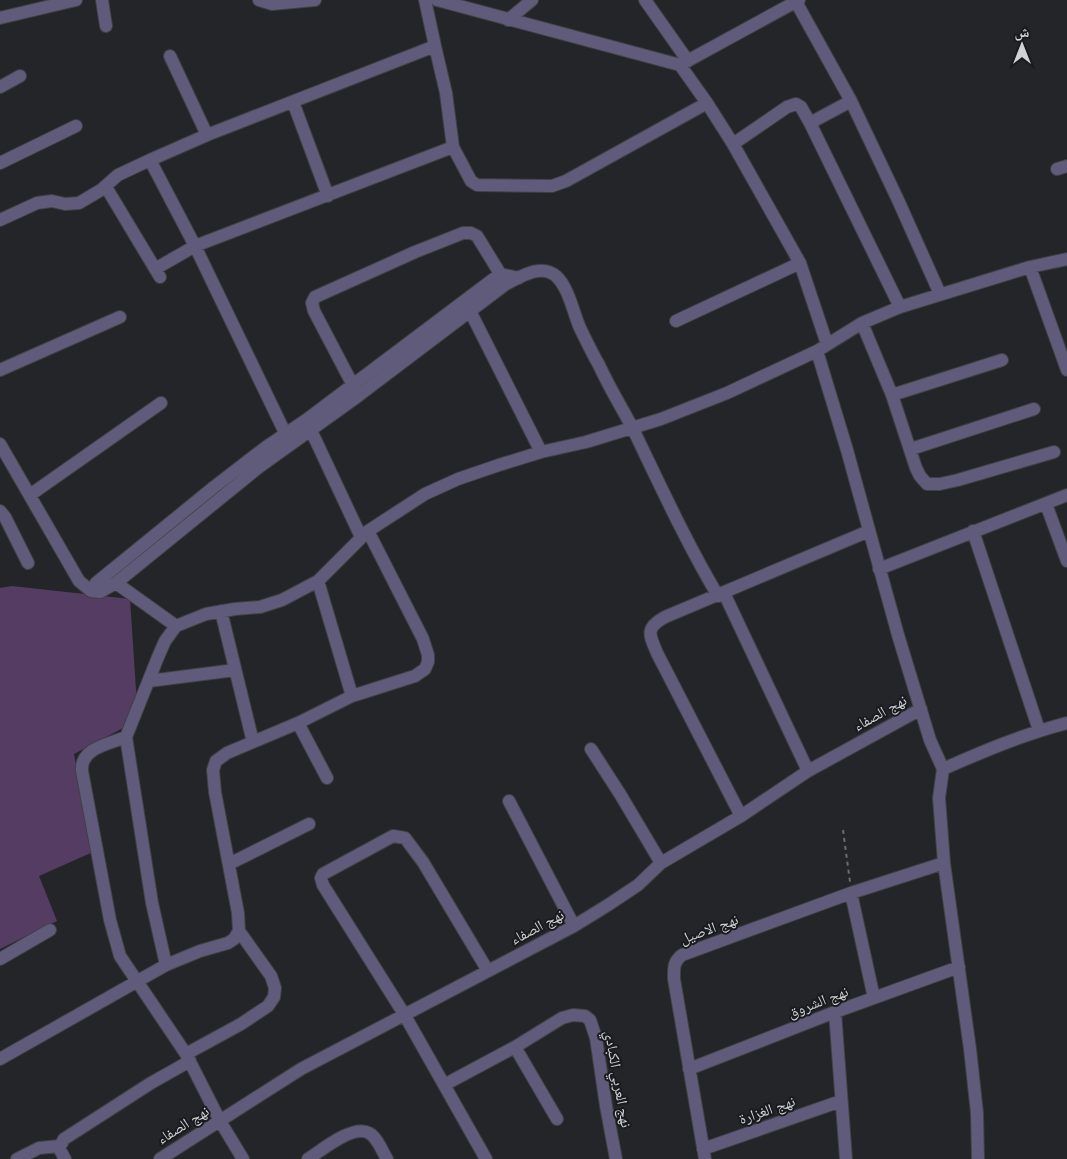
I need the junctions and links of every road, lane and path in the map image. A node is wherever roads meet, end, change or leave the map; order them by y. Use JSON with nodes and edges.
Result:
{"nodes":[{"id":1,"x":76,"y":0,"type":"edge"},
{"id":2,"x":102,"y":0,"type":"edge"},
{"id":3,"x":259,"y":0,"type":"edge"},
{"id":4,"x":315,"y":0,"type":"edge"},
{"id":5,"x":425,"y":0,"type":"edge"},
{"id":6,"x":438,"y":0,"type":"edge"},
{"id":7,"x":532,"y":0,"type":"edge"},
{"id":8,"x":645,"y":0,"type":"edge"},
{"id":9,"x":797,"y":1,"type":"edge"},
{"id":10,"x":1,"y":16,"type":"edge"},
{"id":11,"x":508,"y":20,"type":"junction"},
{"id":12,"x":106,"y":26,"type":"dead end"},
{"id":13,"x":435,"y":46,"type":"junction"},
{"id":14,"x":170,"y":56,"type":"dead end"},
{"id":15,"x":684,"y":63,"type":"junction"},
{"id":16,"x":20,"y":76,"type":"dead end"},
{"id":17,"x":0,"y":87,"type":"edge"},
{"id":18,"x":851,"y":101,"type":"junction"},
{"id":19,"x":293,"y":102,"type":"junction"},
{"id":20,"x":708,"y":103,"type":"junction"},
{"id":21,"x":810,"y":123,"type":"junction"},
{"id":22,"x":76,"y":126,"type":"dead end"},
{"id":23,"x":207,"y":135,"type":"junction"},
{"id":24,"x":733,"y":144,"type":"junction"},
{"id":25,"x":453,"y":147,"type":"junction"},
{"id":26,"x":150,"y":160,"type":"junction"},
{"id":27,"x":0,"y":163,"type":"edge"},
{"id":28,"x":106,"y":187,"type":"junction"},
{"id":29,"x":328,"y":196,"type":"junction"},
{"id":30,"x":0,"y":220,"type":"edge"},
{"id":31,"x":195,"y":246,"type":"junction"},
{"id":32,"x":1067,"y":260,"type":"edge"},
{"id":33,"x":800,"y":263,"type":"junction"},
{"id":34,"x":1030,"y":267,"type":"junction"},
{"id":35,"x":503,"y":279,"type":"junction"},
{"id":36,"x":940,"y":294,"type":"junction"},
{"id":37,"x":468,"y":307,"type":"junction"},
{"id":38,"x":900,"y":307,"type":"junction"},
{"id":39,"x":120,"y":317,"type":"dead end"},
{"id":40,"x":676,"y":321,"type":"dead end"},
{"id":41,"x":862,"y":323,"type":"junction"},
{"id":42,"x":822,"y":348,"type":"junction"},
{"id":43,"x":1002,"y":360,"type":"dead end"},
{"id":44,"x":0,"y":370,"type":"edge"},
{"id":45,"x":1067,"y":370,"type":"edge"},
{"id":46,"x":356,"y":391,"type":"junction"},
{"id":47,"x":892,"y":395,"type":"junction"},
{"id":48,"x":161,"y":403,"type":"dead end"},
{"id":49,"x":1034,"y":409,"type":"dead end"},
{"id":50,"x":309,"y":425,"type":"junction"},
{"id":51,"x":632,"y":428,"type":"junction"},
{"id":52,"x":288,"y":438,"type":"junction"},
{"id":53,"x":1,"y":449,"type":"edge"},
{"id":54,"x":911,"y":449,"type":"junction"},
{"id":55,"x":541,"y":452,"type":"junction"},
{"id":56,"x":1054,"y":452,"type":"dead end"},
{"id":57,"x":30,"y":495,"type":"junction"},
{"id":58,"x":1067,"y":495,"type":"edge"},
{"id":59,"x":1046,"y":504,"type":"junction"},
{"id":60,"x":0,"y":511,"type":"edge"},
{"id":61,"x":869,"y":531,"type":"junction"},
{"id":62,"x":973,"y":531,"type":"junction"},
{"id":63,"x":365,"y":534,"type":"junction"},
{"id":64,"x":1067,"y":561,"type":"edge"},
{"id":65,"x":28,"y":563,"type":"dead end"},
{"id":66,"x":879,"y":568,"type":"junction"},
{"id":67,"x":318,"y":580,"type":"junction"},
{"id":68,"x":116,"y":583,"type":"junction"},
{"id":69,"x":91,"y":591,"type":"junction"},
{"id":70,"x":721,"y":594,"type":"junction"},
{"id":71,"x":221,"y":612,"type":"junction"},
{"id":72,"x":176,"y":626,"type":"junction"},
{"id":73,"x":235,"y":670,"type":"junction"},
{"id":74,"x":149,"y":681,"type":"junction"},
{"id":75,"x":352,"y":696,"type":"junction"},
{"id":76,"x":921,"y":709,"type":"junction"},
{"id":77,"x":298,"y":723,"type":"junction"},
{"id":78,"x":1067,"y":723,"type":"edge"},
{"id":79,"x":1039,"y":730,"type":"junction"},
{"id":80,"x":126,"y":737,"type":"junction"},
{"id":81,"x":253,"y":742,"type":"junction"},
{"id":82,"x":591,"y":749,"type":"dead end"},
{"id":83,"x":943,"y":770,"type":"junction"},
{"id":84,"x":808,"y":771,"type":"junction"},
{"id":85,"x":327,"y":778,"type":"dead end"},
{"id":86,"x":509,"y":801,"type":"dead end"},
{"id":87,"x":741,"y":816,"type":"junction"},
{"id":88,"x":309,"y":824,"type":"dead end"},
{"id":89,"x":843,"y":830,"type":"dead end"},
{"id":90,"x":661,"y":863,"type":"junction"},
{"id":91,"x":944,"y":863,"type":"junction"},
{"id":92,"x":229,"y":864,"type":"junction"},
{"id":93,"x":851,"y":894,"type":"junction"},
{"id":94,"x":574,"y":926,"type":"junction"},
{"id":95,"x":50,"y":930,"type":"dead end"},
{"id":96,"x":239,"y":931,"type":"junction"},
{"id":97,"x":0,"y":960,"type":"edge"},
{"id":98,"x":166,"y":965,"type":"junction"},
{"id":99,"x":958,"y":967,"type":"junction"},
{"id":100,"x":488,"y":971,"type":"junction"},
{"id":101,"x":138,"y":981,"type":"junction"},
{"id":102,"x":874,"y":998,"type":"junction"},
{"id":103,"x":835,"y":1012,"type":"junction"},
{"id":104,"x":404,"y":1014,"type":"junction"},
{"id":105,"x":515,"y":1047,"type":"junction"},
{"id":106,"x":188,"y":1057,"type":"junction"},
{"id":107,"x":0,"y":1060,"type":"edge"},
{"id":108,"x":689,"y":1069,"type":"junction"},
{"id":109,"x":444,"y":1085,"type":"junction"},
{"id":110,"x":841,"y":1101,"type":"junction"},
{"id":111,"x":557,"y":1119,"type":"dead end"},
{"id":112,"x":220,"y":1122,"type":"junction"},
{"id":113,"x":59,"y":1146,"type":"junction"},
{"id":114,"x":704,"y":1154,"type":"edge"},
{"id":115,"x":17,"y":1159,"type":"edge"},
{"id":116,"x":65,"y":1159,"type":"edge"},
{"id":117,"x":160,"y":1159,"type":"edge"},
{"id":118,"x":243,"y":1159,"type":"edge"},
{"id":119,"x":308,"y":1159,"type":"edge"},
{"id":120,"x":387,"y":1159,"type":"edge"},
{"id":121,"x":486,"y":1159,"type":"edge"},
{"id":122,"x":616,"y":1159,"type":"edge"},
{"id":123,"x":846,"y":1159,"type":"edge"},
{"id":124,"x":978,"y":1159,"type":"edge"}],
"edges":[{"from":1,"to":10,"type":"street"},
{"from":2,"to":12,"type":"street"},
{"from":3,"to":4,"type":"street"},
{"from":5,"to":13,"type":"street"},
{"from":6,"to":11,"type":"street"},
{"from":7,"to":11,"type":"street"},
{"from":8,"to":15,"type":"street"},
{"from":9,"to":15,"type":"street"},
{"from":9,"to":18,"type":"street"},
{"from":11,"to":15,"type":"street"},
{"from":13,"to":19,"type":"street"},
{"from":13,"to":25,"type":"street"},
{"from":14,"to":23,"type":"street"},
{"from":15,"to":20,"type":"street"},
{"from":16,"to":17,"type":"street"},
{"from":18,"to":21,"type":"street"},
{"from":18,"to":36,"type":"street"},
{"from":19,"to":23,"type":"street"},
{"from":19,"to":29,"type":"street"},
{"from":20,"to":24,"type":"street"},
{"from":20,"to":25,"type":"street"},
{"from":21,"to":24,"type":"street"},
{"from":21,"to":38,"type":"street"},
{"from":22,"to":27,"type":"street"},
{"from":23,"to":26,"type":"street"},
{"from":24,"to":33,"type":"street"},
{"from":25,"to":29,"type":"street"},
{"from":26,"to":28,"type":"street"},
{"from":26,"to":31,"type":"street"},
{"from":28,"to":30,"type":"street"},
{"from":28,"to":31,"type":"street"},
{"from":29,"to":31,"type":"street"},
{"from":31,"to":52,"type":"street"},
{"from":32,"to":34,"type":"street"},
{"from":33,"to":40,"type":"street"},
{"from":33,"to":42,"type":"street"},
{"from":34,"to":36,"type":"street"},
{"from":34,"to":45,"type":"street"},
{"from":35,"to":37,"type":"street"},
{"from":35,"to":46,"type":"street"},
{"from":35,"to":51,"type":"street"},
{"from":36,"to":38,"type":"street"},
{"from":37,"to":46,"type":"street"},
{"from":37,"to":55,"type":"street"},
{"from":38,"to":41,"type":"street"},
{"from":39,"to":44,"type":"street"},
{"from":41,"to":42,"type":"street"},
{"from":41,"to":47,"type":"street"},
{"from":42,"to":51,"type":"street"},
{"from":42,"to":61,"type":"street"},
{"from":43,"to":47,"type":"street"},
{"from":46,"to":50,"type":"street"},
{"from":47,"to":54,"type":"street"},
{"from":48,"to":57,"type":"street"},
{"from":49,"to":54,"type":"street"},
{"from":50,"to":52,"type":"street"},
{"from":50,"to":63,"type":"street"},
{"from":51,"to":55,"type":"street"},
{"from":51,"to":70,"type":"street"},
{"from":52,"to":68,"type":"street"},
{"from":52,"to":69,"type":"street"},
{"from":53,"to":57,"type":"street"},
{"from":54,"to":56,"type":"street"},
{"from":55,"to":63,"type":"street"},
{"from":57,"to":69,"type":"street"},
{"from":58,"to":59,"type":"street"},
{"from":59,"to":62,"type":"street"},
{"from":59,"to":64,"type":"street"},
{"from":60,"to":65,"type":"street"},
{"from":61,"to":66,"type":"street"},
{"from":61,"to":70,"type":"street"},
{"from":62,"to":66,"type":"street"},
{"from":62,"to":79,"type":"street"},
{"from":63,"to":67,"type":"street"},
{"from":63,"to":75,"type":"street"},
{"from":66,"to":76,"type":"street"},
{"from":67,"to":71,"type":"street"},
{"from":67,"to":75,"type":"street"},
{"from":68,"to":69,"type":"street"},
{"from":68,"to":72,"type":"street"},
{"from":70,"to":84,"type":"street"},
{"from":70,"to":87,"type":"street"},
{"from":71,"to":72,"type":"street"},
{"from":71,"to":73,"type":"street"},
{"from":72,"to":74,"type":"street"},
{"from":73,"to":74,"type":"street"},
{"from":73,"to":81,"type":"street"},
{"from":74,"to":80,"type":"street"},
{"from":75,"to":77,"type":"street"},
{"from":76,"to":83,"type":"street"},
{"from":76,"to":84,"type":"street","name":"نهج الصفاء"},
{"from":77,"to":81,"type":"street"},
{"from":77,"to":85,"type":"street"},
{"from":78,"to":79,"type":"street"},
{"from":79,"to":83,"type":"street"},
{"from":80,"to":98,"type":"street"},
{"from":80,"to":101,"type":"street"},
{"from":81,"to":92,"type":"street"},
{"from":82,"to":90,"type":"street"},
{"from":83,"to":91,"type":"street"},
{"from":84,"to":87,"type":"street","name":"نهج الصفاء"},
{"from":86,"to":94,"type":"street"},
{"from":87,"to":90,"type":"street","name":"نهج الصفاء"},
{"from":88,"to":92,"type":"street"},
{"from":89,"to":93,"type":"path"},
{"from":90,"to":94,"type":"street","name":"نهج الصفاء"},
{"from":91,"to":93,"type":"street","name":"نهج الاصيل"},
{"from":91,"to":99,"type":"street"},
{"from":92,"to":96,"type":"street"},
{"from":93,"to":102,"type":"street"},
{"from":93,"to":108,"type":"street","name":"نهج الاصيل"},
{"from":94,"to":100,"type":"street","name":"نهج الصفاء"},
{"from":95,"to":97,"type":"street"},
{"from":96,"to":98,"type":"street"},
{"from":96,"to":106,"type":"street"},
{"from":98,"to":101,"type":"street"},
{"from":99,"to":102,"type":"street","name":"نهج الشروق"},
{"from":99,"to":124,"type":"street"},
{"from":100,"to":104,"type":"street","name":"نهج الصفاء"},
{"from":100,"to":104,"type":"street"},
{"from":101,"to":106,"type":"street"},
{"from":101,"to":107,"type":"street"},
{"from":102,"to":103,"type":"street","name":"نهج الشروق"},
{"from":103,"to":108,"type":"street","name":"نهج الشروق"},
{"from":103,"to":110,"type":"street"},
{"from":104,"to":109,"type":"street"},
{"from":104,"to":112,"type":"street","name":"نهج الصفاء"},
{"from":105,"to":109,"type":"street","name":"نهج العربي الكبادي"},
{"from":105,"to":111,"type":"street"},
{"from":105,"to":122,"type":"street","name":"نهج العربي الكبادي"},
{"from":106,"to":112,"type":"street"},
{"from":106,"to":113,"type":"street"},
{"from":108,"to":114,"type":"street","name":"نهج الاصيل"},
{"from":109,"to":121,"type":"street"},
{"from":110,"to":114,"type":"street","name":"نهج الغزارة"},
{"from":110,"to":123,"type":"street"},
{"from":112,"to":117,"type":"street","name":"نهج الصفاء"},
{"from":112,"to":118,"type":"street"},
{"from":113,"to":115,"type":"street"},
{"from":113,"to":116,"type":"street"},
{"from":119,"to":120,"type":"street"}]}
